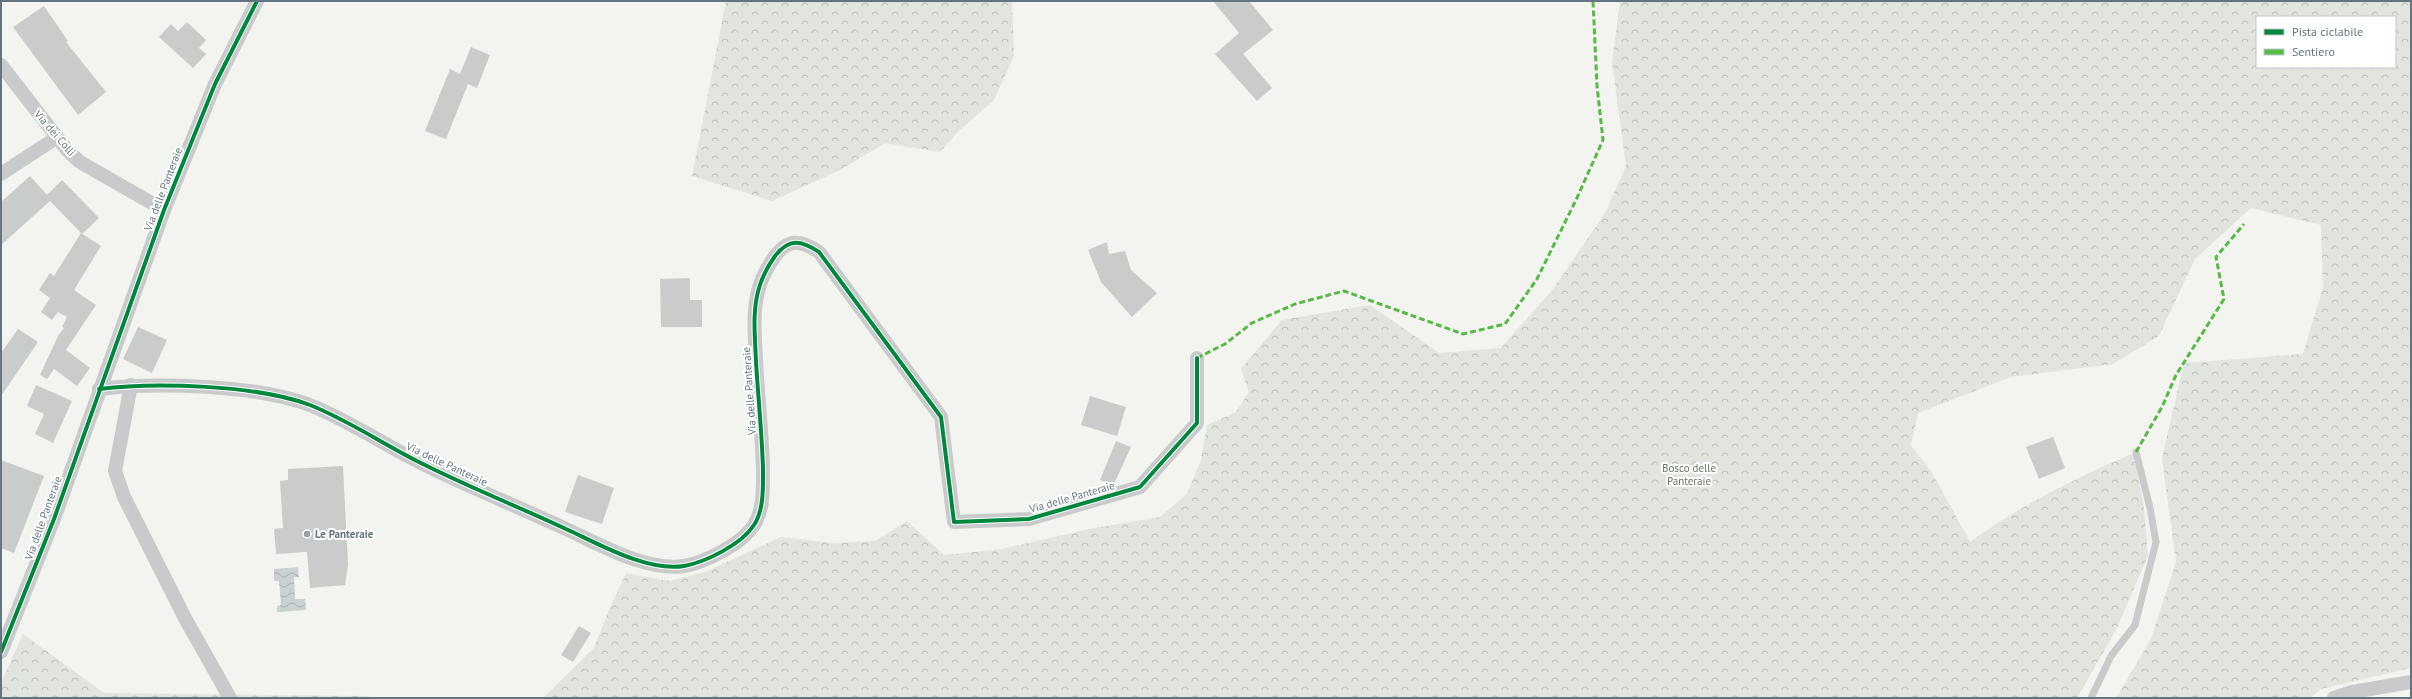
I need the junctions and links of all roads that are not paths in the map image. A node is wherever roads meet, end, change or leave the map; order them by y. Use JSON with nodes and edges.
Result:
{"nodes":[{"id":1,"x":257,"y":1,"type":"edge"},
{"id":2,"x":1,"y":65,"type":"edge"},
{"id":3,"x":56,"y":138,"type":"junction"},
{"id":4,"x":1,"y":174,"type":"edge"},
{"id":5,"x":164,"y":210,"type":"junction"},
{"id":6,"x":1197,"y":358,"type":"dead end"},
{"id":7,"x":131,"y":385,"type":"junction"},
{"id":8,"x":99,"y":389,"type":"junction"},
{"id":9,"x":2136,"y":452,"type":"dead end"},
{"id":10,"x":1,"y":652,"type":"edge"},
{"id":11,"x":2411,"y":682,"type":"edge"},
{"id":12,"x":230,"y":698,"type":"edge"},
{"id":13,"x":2091,"y":698,"type":"edge"},
{"id":14,"x":2334,"y":698,"type":"edge"}],
"edges":[{"from":1,"to":5,"type":"street","name":"Via delle Panteraie"},
{"from":2,"to":3,"type":"street","name":"Via dei Colli"},
{"from":3,"to":4,"type":"street"},
{"from":3,"to":5,"type":"street","name":"Via dei Colli"},
{"from":5,"to":8,"type":"street","name":"Via delle Panteraie"},
{"from":6,"to":7,"type":"street","name":"Via delle Panteraie"},
{"from":7,"to":8,"type":"street","name":"Via delle Panteraie"},
{"from":7,"to":12,"type":"street"},
{"from":8,"to":10,"type":"street","name":"Via delle Panteraie"},
{"from":9,"to":13,"type":"lane"},
{"from":11,"to":14,"type":"street"}]}
